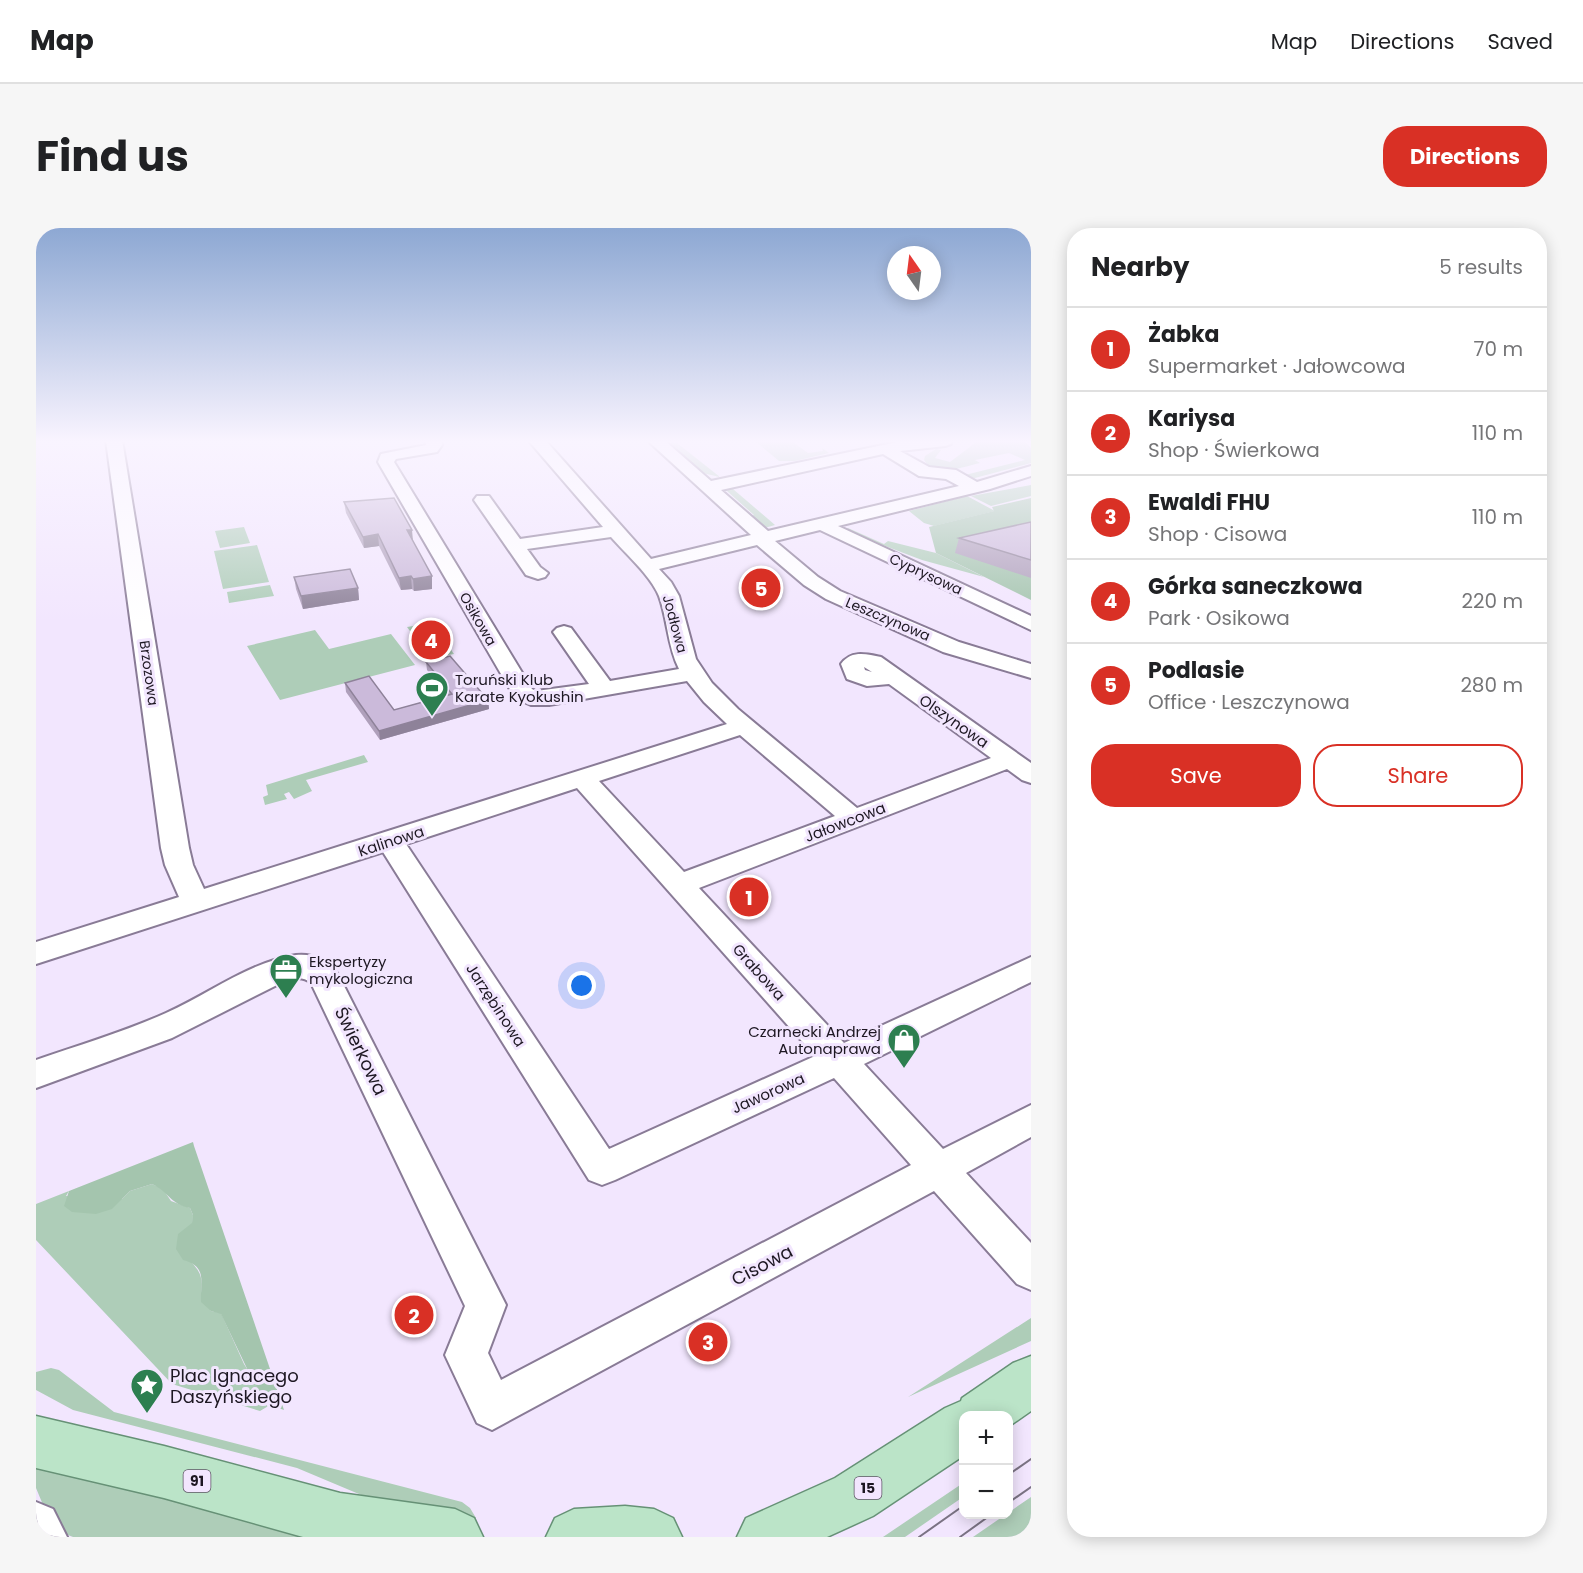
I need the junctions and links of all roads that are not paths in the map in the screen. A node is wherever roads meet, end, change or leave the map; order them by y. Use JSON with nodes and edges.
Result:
{"nodes":[{"id":1,"x":123,"y":501,"type":"edge"},
{"id":2,"x":411,"y":501,"type":"edge"},
{"id":3,"x":484,"y":501,"type":"edge"},
{"id":4,"x":589,"y":501,"type":"edge"},
{"id":5,"x":724,"y":501,"type":"edge"},
{"id":6,"x":915,"y":501,"type":"edge"},
{"id":7,"x":822,"y":523,"type":"junction"},
{"id":8,"x":615,"y":531,"type":"junction"},
{"id":9,"x":762,"y":538,"type":"junction"},
{"id":10,"x":514,"y":545,"type":"junction"},
{"id":11,"x":647,"y":566,"type":"junction"},
{"id":12,"x":538,"y":573,"type":"dead end"},
{"id":13,"x":1031,"y":624,"type":"edge"},
{"id":14,"x":564,"y":632,"type":"dead end"},
{"id":15,"x":1030,"y":669,"type":"edge"},
{"id":16,"x":885,"y":671,"type":"dead end"},
{"id":17,"x":692,"y":673,"type":"junction"},
{"id":18,"x":604,"y":689,"type":"junction"},
{"id":19,"x":745,"y":726,"type":"junction"},
{"id":20,"x":1009,"y":760,"type":"junction"},
{"id":21,"x":1031,"y":775,"type":"edge"},
{"id":22,"x":583,"y":779,"type":"junction"},
{"id":23,"x":854,"y":818,"type":"junction"},
{"id":24,"x":390,"y":841,"type":"junction"},
{"id":25,"x":680,"y":884,"type":"junction"},
{"id":26,"x":196,"y":903,"type":"junction"},
{"id":27,"x":36,"y":953,"type":"edge"},
{"id":28,"x":1031,"y":969,"type":"edge"},
{"id":29,"x":838,"y":1061,"type":"junction"},
{"id":30,"x":36,"y":1074,"type":"edge"},
{"id":31,"x":1031,"y":1120,"type":"edge"},
{"id":32,"x":602,"y":1168,"type":"joint"},
{"id":33,"x":938,"y":1169,"type":"junction"},
{"id":34,"x":1031,"y":1271,"type":"edge"},
{"id":35,"x":1031,"y":1381,"type":"edge"},
{"id":36,"x":492,"y":1408,"type":"joint"},
{"id":37,"x":987,"y":1411,"type":"edge"},
{"id":38,"x":959,"y":1429,"type":"edge"},
{"id":39,"x":42,"y":1436,"type":"edge"},
{"id":40,"x":36,"y":1526,"type":"edge"},
{"id":41,"x":346,"y":1529,"type":"edge"},
{"id":42,"x":43,"y":1537,"type":"edge"},
{"id":43,"x":455,"y":1537,"type":"edge"},
{"id":44,"x":574,"y":1537,"type":"edge"},
{"id":45,"x":654,"y":1537,"type":"edge"},
{"id":46,"x":765,"y":1537,"type":"edge"}],
"edges":[{"from":1,"to":26,"type":"street","name":"Brzozowa"},
{"from":2,"to":18,"type":"street","name":"Osikowa"},
{"from":3,"to":10,"type":"street"},
{"from":4,"to":8,"type":"street","name":"Jodłowa"},
{"from":5,"to":9,"type":"street","name":"Leszczynowa"},
{"from":6,"to":7,"type":"street"},
{"from":7,"to":9,"type":"street"},
{"from":7,"to":13,"type":"street","name":"Cyprysowa"},
{"from":8,"to":10,"type":"street"},
{"from":8,"to":11,"type":"street","name":"Jodłowa"},
{"from":9,"to":11,"type":"street"},
{"from":9,"to":15,"type":"street","name":"Leszczynowa"},
{"from":10,"to":12,"type":"street"},
{"from":11,"to":17,"type":"street","name":"Jodłowa"},
{"from":14,"to":18,"type":"street"},
{"from":16,"to":20,"type":"street","name":"Olszynowa"},
{"from":17,"to":18,"type":"street","name":"Osikowa"},
{"from":17,"to":19,"type":"street","name":"Jodłowa"},
{"from":19,"to":22,"type":"street","name":"Kalinowa"},
{"from":19,"to":23,"type":"street","name":"Jodłowa"},
{"from":20,"to":21,"type":"street","name":"Olszynowa"},
{"from":20,"to":23,"type":"street","name":"Jałowcowa"},
{"from":22,"to":24,"type":"street","name":"Kalinowa"},
{"from":22,"to":25,"type":"street","name":"Grabowa"},
{"from":23,"to":25,"type":"street","name":"Jałowcowa"},
{"from":24,"to":26,"type":"street","name":"Kalinowa"},
{"from":24,"to":32,"type":"street","name":"Jarzębinowa"},
{"from":25,"to":29,"type":"street","name":"Grabowa"},
{"from":26,"to":27,"type":"street","name":"Kalinowa"},
{"from":28,"to":29,"type":"street","name":"Jaworowa"},
{"from":29,"to":32,"type":"street","name":"Jaworowa"},
{"from":29,"to":33,"type":"street","name":"Grabowa"},
{"from":30,"to":36,"type":"street","name":"Świerkowa"},
{"from":31,"to":33,"type":"street","name":"Cisowa"},
{"from":33,"to":34,"type":"street","name":"Grabowa"},
{"from":33,"to":36,"type":"street","name":"Cisowa"},
{"from":35,"to":37,"type":"main road"},
{"from":38,"to":46,"type":"main road","number":"15"},
{"from":39,"to":41,"type":"main road","number":"91"},
{"from":40,"to":42,"type":"street"},
{"from":41,"to":43,"type":"main road"},
{"from":44,"to":45,"type":"main road"}]}
